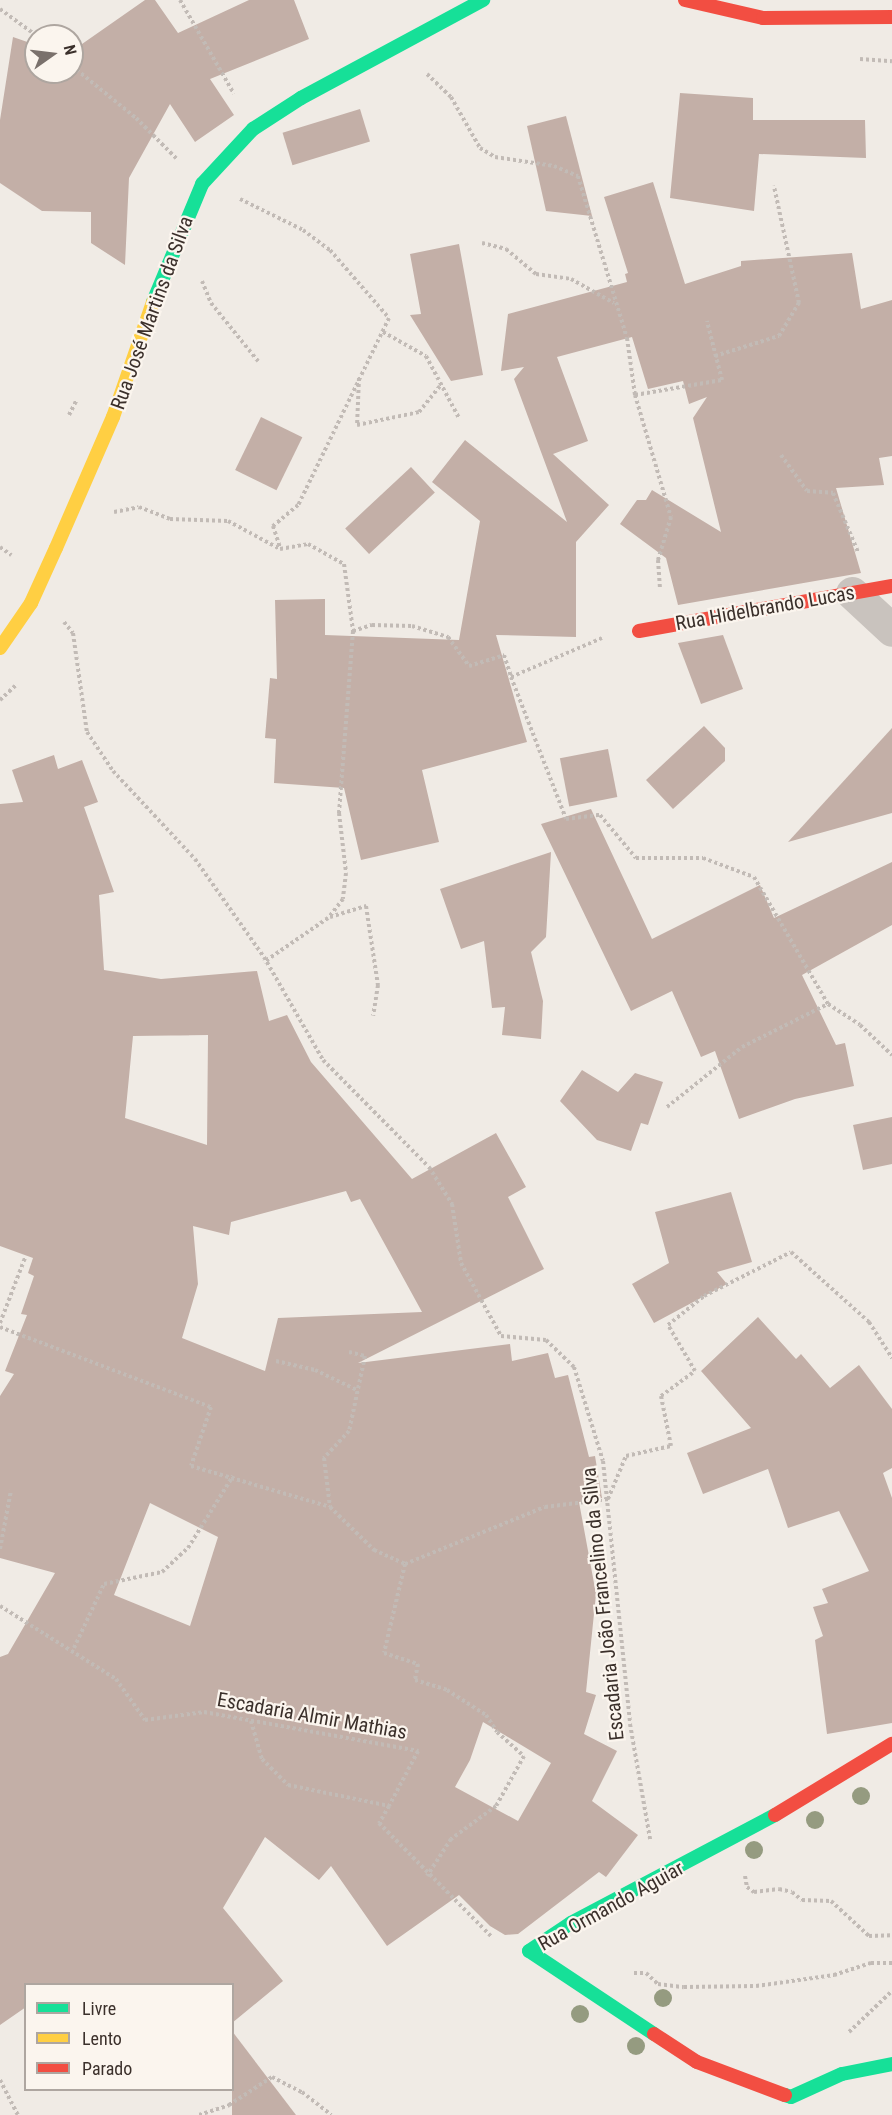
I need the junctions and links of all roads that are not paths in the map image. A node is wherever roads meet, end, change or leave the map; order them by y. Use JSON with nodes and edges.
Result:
{"nodes":[{"id":1,"x":483,"y":0,"type":"edge"},
{"id":2,"x":684,"y":0,"type":"edge"},
{"id":3,"x":892,"y":17,"type":"edge"},
{"id":4,"x":892,"y":586,"type":"edge"},
{"id":5,"x":852,"y":593,"type":"junction"},
{"id":6,"x":892,"y":630,"type":"edge"},
{"id":7,"x":639,"y":631,"type":"dead end"},
{"id":8,"x":0,"y":648,"type":"edge"},
{"id":9,"x":892,"y":1744,"type":"edge"},
{"id":10,"x":892,"y":2064,"type":"edge"},
{"id":11,"x":789,"y":2106,"type":"edge"}],
"edges":[{"from":1,"to":8,"type":"street","name":"Rua José Martins da Silva"},
{"from":2,"to":3,"type":"street"},
{"from":4,"to":5,"type":"street","name":"Rua Hidelbrando Lucas"},
{"from":5,"to":6,"type":"street"},
{"from":5,"to":7,"type":"street","name":"Rua Hidelbrando Lucas"},
{"from":9,"to":11,"type":"street","name":"Rua Ormando Aguiar"},
{"from":10,"to":11,"type":"street","name":"Rua Ormando Aguiar"}]}
